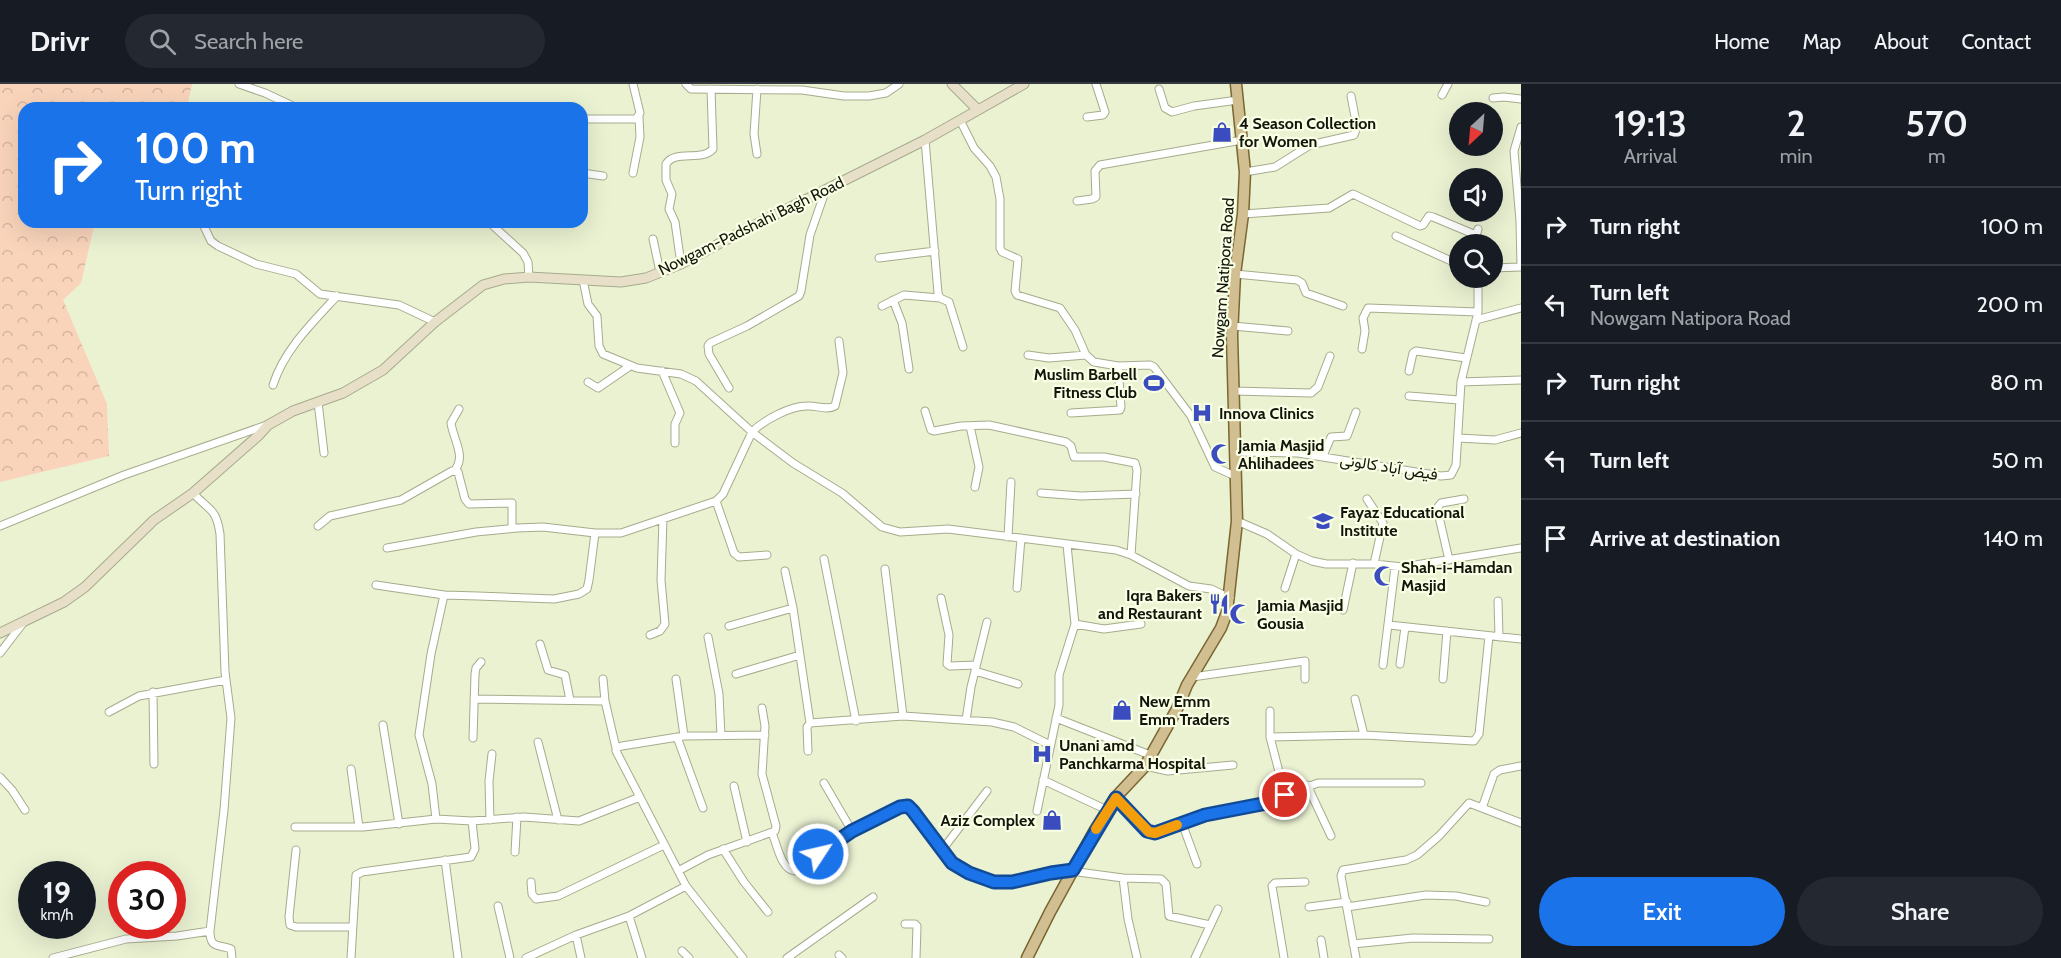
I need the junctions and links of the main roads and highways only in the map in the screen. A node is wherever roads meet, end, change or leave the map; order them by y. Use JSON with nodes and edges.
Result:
{"nodes":[{"id":1,"x":952,"y":84,"type":"edge"},
{"id":2,"x":1024,"y":84,"type":"edge"},
{"id":3,"x":1236,"y":84,"type":"edge"},
{"id":4,"x":978,"y":110,"type":"junction"},
{"id":5,"x":0,"y":633,"type":"edge"},
{"id":6,"x":1027,"y":958,"type":"edge"}],
"edges":[{"from":1,"to":4,"type":"main road"},
{"from":2,"to":4,"type":"main road","name":"Nowgam-Padshahi Bagh Road"},
{"from":3,"to":6,"type":"main road","name":"Nowgam Natipora Road"},
{"from":4,"to":5,"type":"main road","name":"Nowgam-Padshahi Bagh Road"}]}
